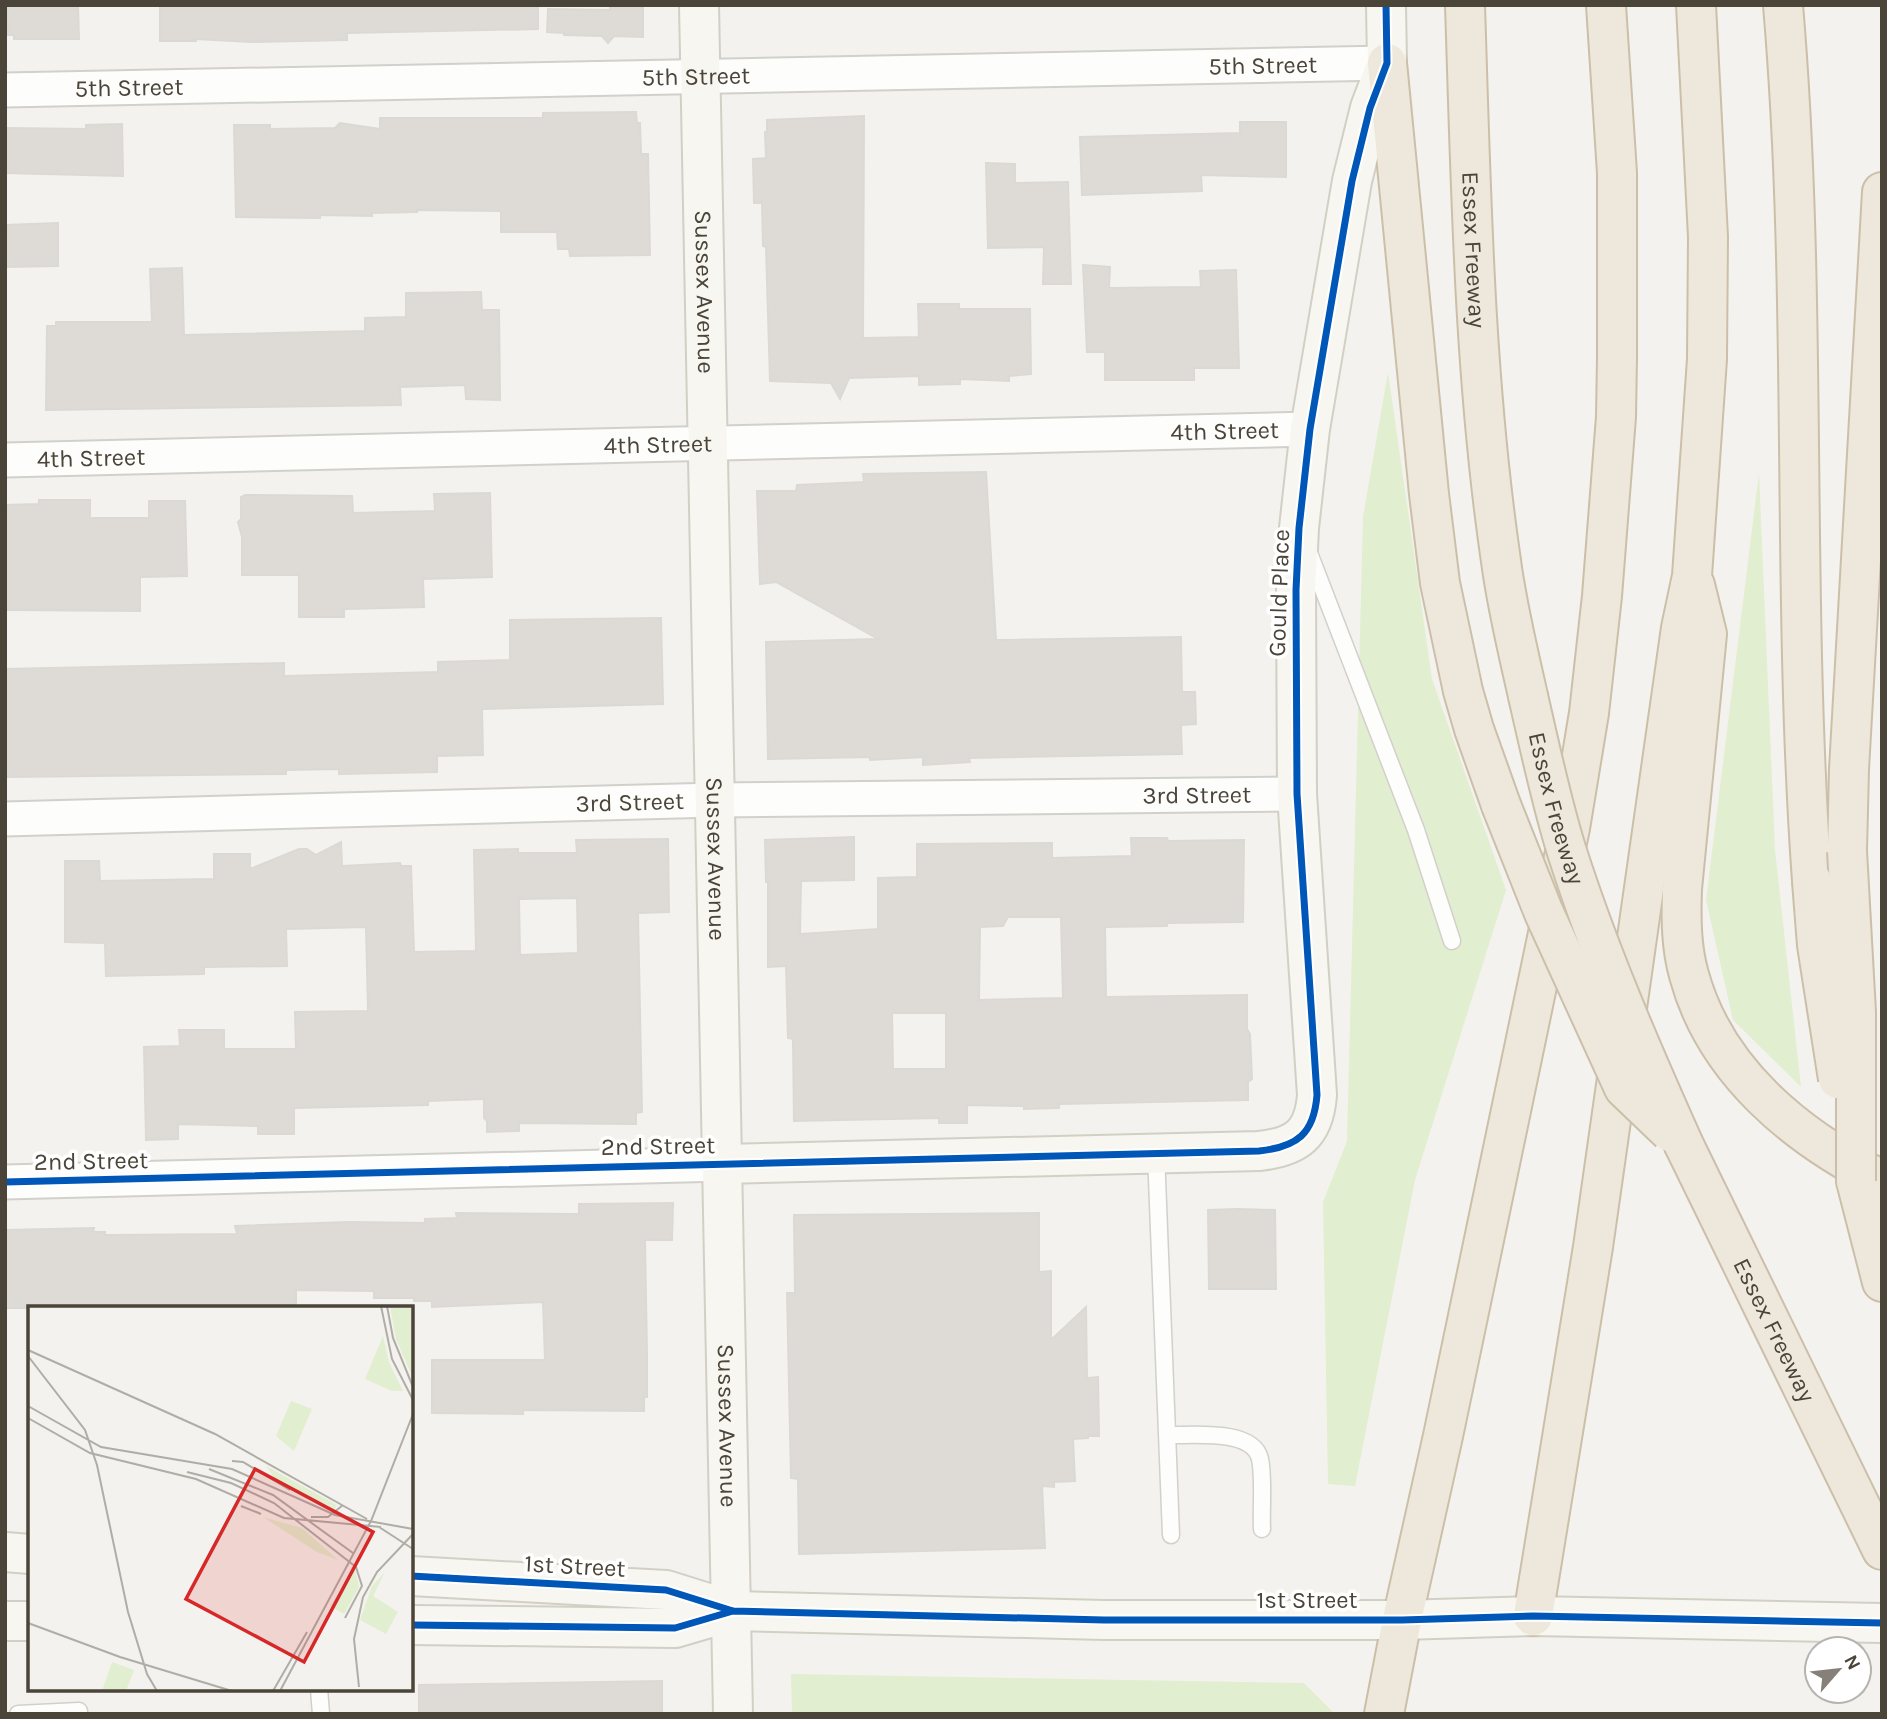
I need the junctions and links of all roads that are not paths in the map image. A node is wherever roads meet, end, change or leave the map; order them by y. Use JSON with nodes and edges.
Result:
{"nodes":[{"id":1,"x":699,"y":5,"type":"edge"},
{"id":2,"x":1386,"y":5,"type":"edge"},
{"id":3,"x":1465,"y":5,"type":"edge"},
{"id":4,"x":1606,"y":5,"type":"edge"},
{"id":5,"x":1696,"y":5,"type":"edge"},
{"id":6,"x":1783,"y":5,"type":"edge"},
{"id":7,"x":1387,"y":63,"type":"junction"},
{"id":8,"x":701,"y":76,"type":"junction"},
{"id":9,"x":5,"y":90,"type":"edge"},
{"id":10,"x":1882,"y":193,"type":"edge"},
{"id":11,"x":1310,"y":429,"type":"junction"},
{"id":12,"x":709,"y":444,"type":"junction"},
{"id":13,"x":5,"y":460,"type":"edge"},
{"id":14,"x":1299,"y":528,"type":"junction"},
{"id":15,"x":1692,"y":576,"type":"junction"},
{"id":16,"x":1297,"y":794,"type":"junction"},
{"id":17,"x":716,"y":800,"type":"junction"},
{"id":18,"x":5,"y":819,"type":"edge"},
{"id":19,"x":1452,"y":941,"type":"dead end"},
{"id":20,"x":1307,"y":1131,"type":"joint"},
{"id":21,"x":1684,"y":1145,"type":"junction"},
{"id":22,"x":1156,"y":1153,"type":"junction"},
{"id":23,"x":724,"y":1164,"type":"junction"},
{"id":24,"x":1869,"y":1180,"type":"edge"},
{"id":25,"x":5,"y":1182,"type":"edge"},
{"id":26,"x":1882,"y":1282,"type":"edge"},
{"id":27,"x":1167,"y":1435,"type":"junction"},
{"id":28,"x":1262,"y":1529,"type":"dead end"},
{"id":29,"x":1171,"y":1535,"type":"dead end"},
{"id":30,"x":1882,"y":1550,"type":"edge"},
{"id":31,"x":5,"y":1552,"type":"edge"},
{"id":32,"x":28,"y":1554,"type":"edge"},
{"id":33,"x":413,"y":1576,"type":"edge"},
{"id":34,"x":733,"y":1611,"type":"junction"},
{"id":35,"x":1533,"y":1616,"type":"junction"},
{"id":36,"x":5,"y":1620,"type":"edge"},
{"id":37,"x":1402,"y":1620,"type":"junction"},
{"id":38,"x":28,"y":1621,"type":"edge"},
{"id":39,"x":1882,"y":1623,"type":"edge"},
{"id":40,"x":413,"y":1625,"type":"edge"},
{"id":41,"x":319,"y":1691,"type":"edge"},
{"id":42,"x":18,"y":1714,"type":"edge"},
{"id":43,"x":79,"y":1714,"type":"edge"},
{"id":44,"x":321,"y":1714,"type":"edge"},
{"id":45,"x":733,"y":1714,"type":"edge"},
{"id":46,"x":1384,"y":1714,"type":"edge"}],
"edges":[{"from":1,"to":8,"type":"street","name":"Sussex Avenue"},
{"from":2,"to":7,"type":"street"},
{"from":3,"to":21,"type":"highway","name":"Essex Freeway","bridge":true},
{"from":4,"to":37,"type":"highway"},
{"from":5,"to":15,"type":"highway"},
{"from":6,"to":24,"type":"highway","bridge":true},
{"from":7,"to":8,"type":"street","name":"5th Street"},
{"from":7,"to":11,"type":"street","name":"Gould Place"},
{"from":7,"to":21,"type":"highway","bridge":true},
{"from":8,"to":9,"type":"street","name":"5th Street"},
{"from":8,"to":12,"type":"street","name":"Sussex Avenue"},
{"from":10,"to":24,"type":"highway","bridge":true},
{"from":11,"to":12,"type":"street","name":"4th Street"},
{"from":11,"to":14,"type":"street","name":"Gould Place"},
{"from":12,"to":13,"type":"street","name":"4th Street"},
{"from":12,"to":17,"type":"street","name":"Sussex Avenue"},
{"from":14,"to":16,"type":"street","name":"Gould Place"},
{"from":14,"to":19,"type":"lane"},
{"from":15,"to":24,"type":"highway"},
{"from":15,"to":35,"type":"highway"},
{"from":16,"to":17,"type":"street","name":"3rd Street"},
{"from":16,"to":20,"type":"street","name":"Gould Place"},
{"from":17,"to":18,"type":"street","name":"3rd Street"},
{"from":17,"to":23,"type":"street","name":"Sussex Avenue"},
{"from":20,"to":22,"type":"street","name":"2nd Street"},
{"from":21,"to":30,"type":"highway","name":"Essex Freeway"},
{"from":22,"to":23,"type":"street","name":"2nd Street"},
{"from":22,"to":27,"type":"lane"},
{"from":23,"to":25,"type":"street","name":"2nd Street"},
{"from":23,"to":34,"type":"street","name":"Sussex Avenue"},
{"from":24,"to":26,"type":"highway"},
{"from":27,"to":28,"type":"lane"},
{"from":27,"to":29,"type":"lane"},
{"from":31,"to":32,"type":"street"},
{"from":33,"to":34,"type":"street","name":"1st Street"},
{"from":34,"to":37,"type":"street","name":"1st Street"},
{"from":34,"to":40,"type":"street","name":"1st Street"},
{"from":34,"to":45,"type":"street","name":"Sussex Avenue"},
{"from":35,"to":37,"type":"street","name":"1st Street"},
{"from":35,"to":39,"type":"street","name":"1st Street"},
{"from":36,"to":38,"type":"street"},
{"from":37,"to":46,"type":"highway"},
{"from":41,"to":44,"type":"lane"},
{"from":42,"to":43,"type":"lane"}]}
